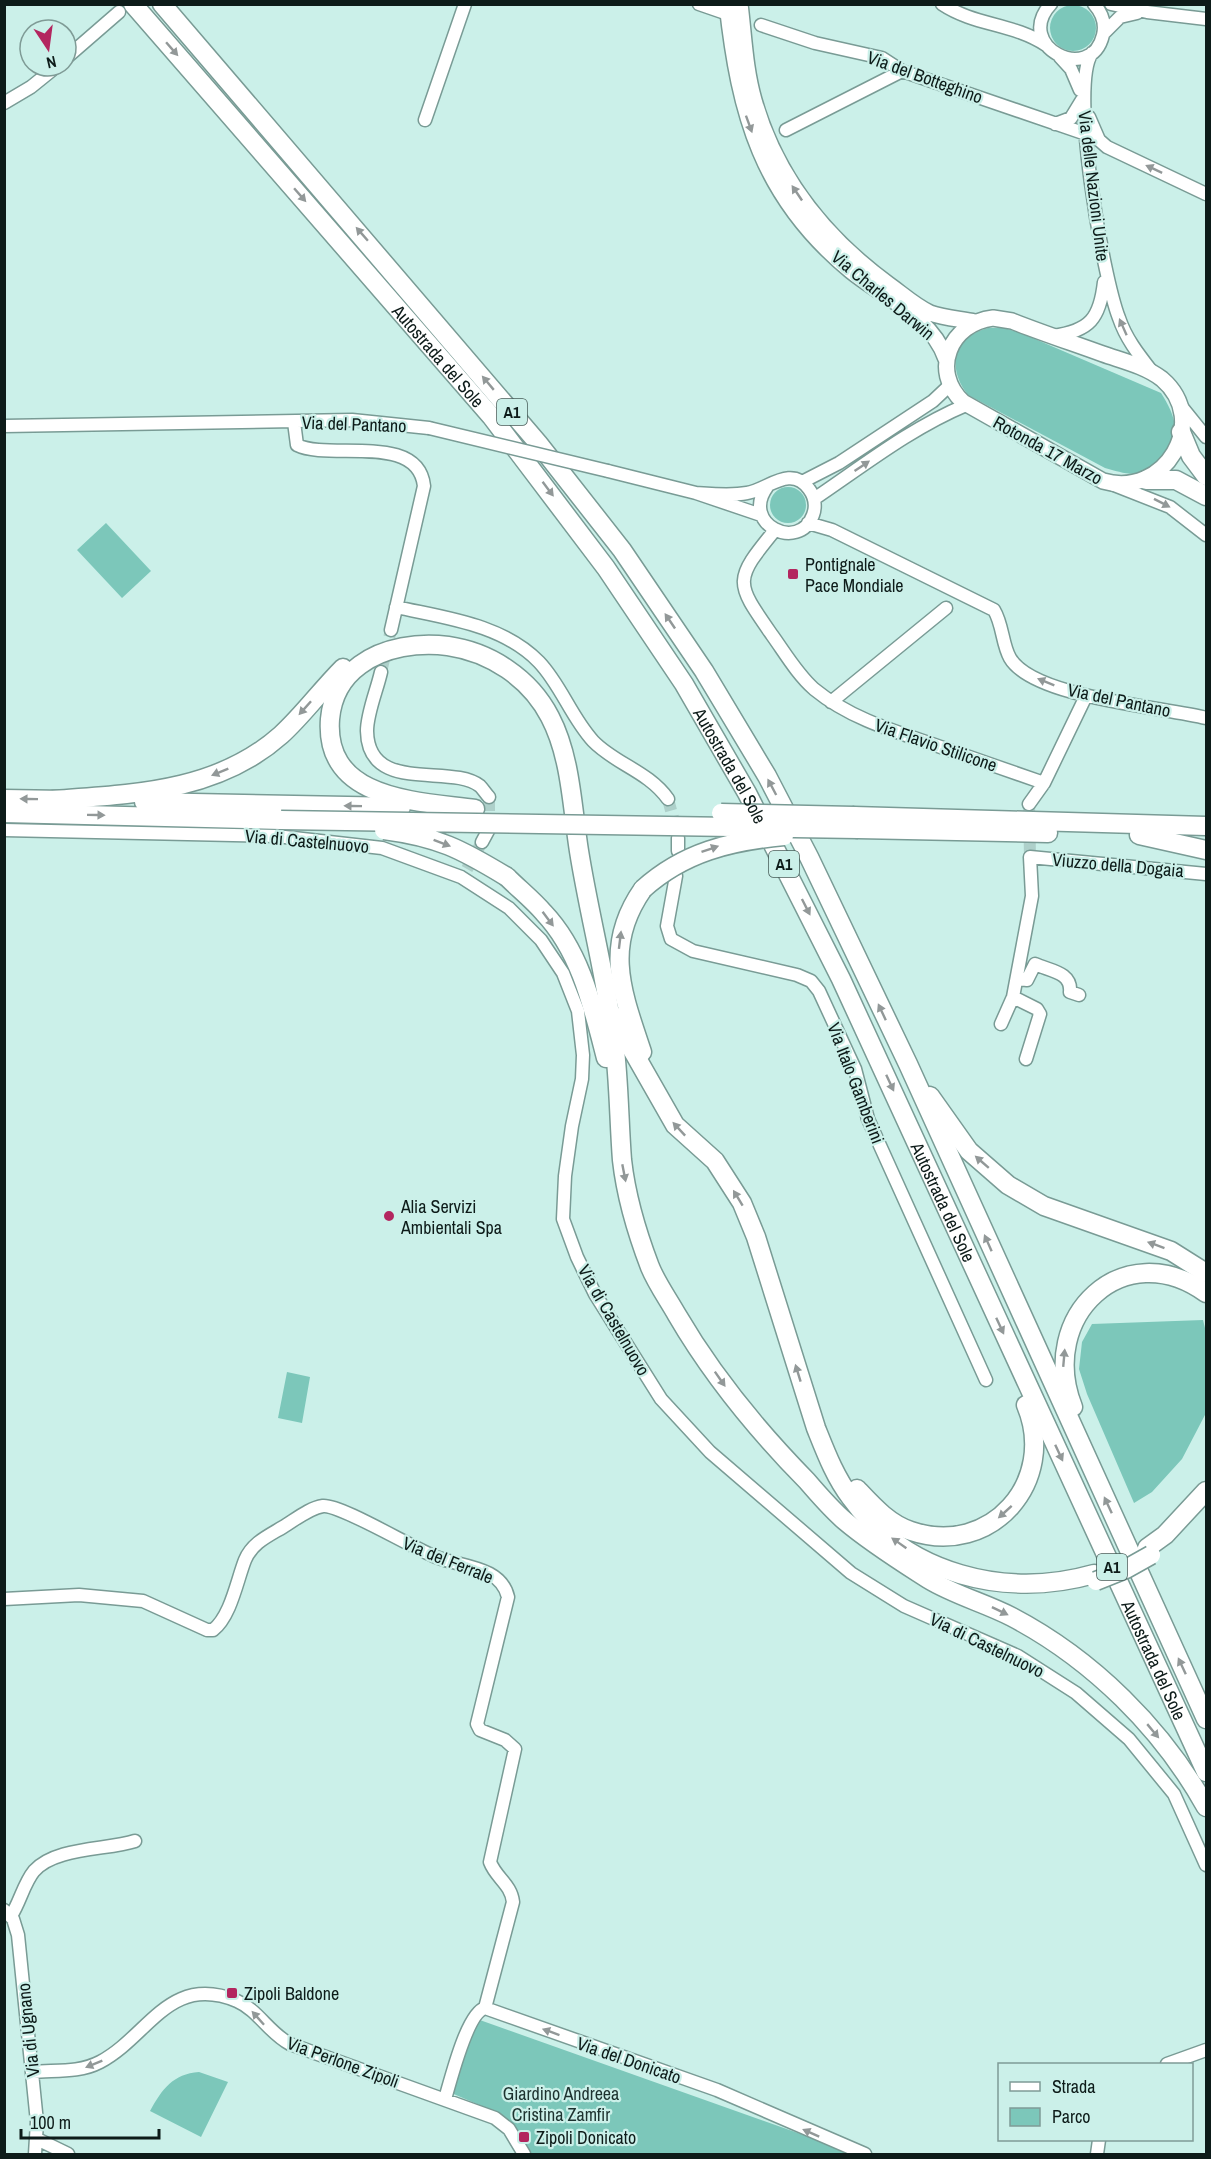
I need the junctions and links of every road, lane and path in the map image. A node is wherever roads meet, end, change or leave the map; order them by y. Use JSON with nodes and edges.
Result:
{"nodes":[{"id":1,"x":162,"y":4,"type":"edge"},
{"id":2,"x":465,"y":4,"type":"edge"},
{"id":3,"x":699,"y":4,"type":"edge"},
{"id":4,"x":942,"y":4,"type":"edge"},
{"id":5,"x":1094,"y":4,"type":"edge"},
{"id":6,"x":1111,"y":4,"type":"edge"},
{"id":7,"x":1049,"y":7,"type":"edge"},
{"id":8,"x":127,"y":8,"type":"edge"},
{"id":9,"x":732,"y":8,"type":"edge"},
{"id":10,"x":1147,"y":12,"type":"junction"},
{"id":11,"x":1206,"y":19,"type":"edge"},
{"id":12,"x":761,"y":25,"type":"dead end"},
{"id":13,"x":1014,"y":28,"type":"junction"},
{"id":14,"x":1104,"y":33,"type":"junction"},
{"id":15,"x":1046,"y":45,"type":"junction"},
{"id":16,"x":78,"y":48,"type":"edge"},
{"id":17,"x":1092,"y":53,"type":"junction"},
{"id":18,"x":1060,"y":57,"type":"junction"},
{"id":19,"x":902,"y":71,"type":"junction"},
{"id":20,"x":43,"y":78,"type":"edge"},
{"id":21,"x":1082,"y":98,"type":"junction"},
{"id":22,"x":4,"y":103,"type":"edge"},
{"id":23,"x":425,"y":120,"type":"dead end"},
{"id":24,"x":1055,"y":124,"type":"junction"},
{"id":25,"x":786,"y":130,"type":"dead end"},
{"id":26,"x":1086,"y":134,"type":"junction"},
{"id":27,"x":1206,"y":194,"type":"edge"},
{"id":28,"x":1105,"y":274,"type":"junction"},
{"id":29,"x":975,"y":322,"type":"junction"},
{"id":30,"x":1052,"y":336,"type":"junction"},
{"id":31,"x":946,"y":359,"type":"junction"},
{"id":32,"x":1153,"y":374,"type":"junction"},
{"id":33,"x":950,"y":385,"type":"junction"},
{"id":34,"x":1177,"y":400,"type":"junction"},
{"id":35,"x":966,"y":405,"type":"junction"},
{"id":36,"x":294,"y":422,"type":"junction"},
{"id":37,"x":4,"y":426,"type":"edge"},
{"id":38,"x":1182,"y":432,"type":"junction"},
{"id":39,"x":1206,"y":437,"type":"edge"},
{"id":40,"x":1206,"y":476,"type":"edge"},
{"id":41,"x":1146,"y":480,"type":"junction"},
{"id":42,"x":802,"y":482,"type":"junction"},
{"id":43,"x":1110,"y":484,"type":"junction"},
{"id":44,"x":767,"y":487,"type":"junction"},
{"id":45,"x":696,"y":493,"type":"junction"},
{"id":46,"x":1206,"y":496,"type":"edge"},
{"id":47,"x":814,"y":499,"type":"junction"},
{"id":48,"x":761,"y":515,"type":"junction"},
{"id":49,"x":808,"y":523,"type":"junction"},
{"id":50,"x":775,"y":530,"type":"junction"},
{"id":51,"x":1206,"y":535,"type":"edge"},
{"id":52,"x":396,"y":607,"type":"junction"},
{"id":53,"x":946,"y":608,"type":"dead end"},
{"id":54,"x":391,"y":630,"type":"tunnel mouth"},
{"id":55,"x":381,"y":672,"type":"tunnel mouth"},
{"id":56,"x":1086,"y":696,"type":"junction"},
{"id":57,"x":831,"y":702,"type":"junction"},
{"id":58,"x":1206,"y":717,"type":"edge"},
{"id":59,"x":1044,"y":783,"type":"junction"},
{"id":60,"x":4,"y":799,"type":"edge"},
{"id":61,"x":668,"y":799,"type":"tunnel mouth"},
{"id":62,"x":53,"y":800,"type":"junction"},
{"id":63,"x":482,"y":803,"type":"junction"},
{"id":64,"x":1029,"y":804,"type":"tunnel mouth"},
{"id":65,"x":4,"y":813,"type":"edge"},
{"id":66,"x":281,"y":820,"type":"junction"},
{"id":67,"x":856,"y":823,"type":"junction"},
{"id":68,"x":1206,"y":826,"type":"edge"},
{"id":69,"x":489,"y":829,"type":"tunnel mouth"},
{"id":70,"x":4,"y":830,"type":"edge"},
{"id":71,"x":1139,"y":836,"type":"junction"},
{"id":72,"x":1206,"y":837,"type":"edge"},
{"id":73,"x":482,"y":842,"type":"tunnel mouth"},
{"id":74,"x":1206,"y":850,"type":"edge"},
{"id":75,"x":1206,"y":874,"type":"edge"},
{"id":76,"x":676,"y":876,"type":"dead end"},
{"id":77,"x":1018,"y":979,"type":"junction"},
{"id":78,"x":1079,"y":995,"type":"dead end"},
{"id":79,"x":1013,"y":997,"type":"junction"},
{"id":80,"x":1001,"y":1024,"type":"dead end"},
{"id":81,"x":1026,"y":1059,"type":"dead end"},
{"id":82,"x":908,"y":1064,"type":"junction"},
{"id":83,"x":654,"y":1088,"type":"junction"},
{"id":84,"x":620,"y":1115,"type":"junction"},
{"id":85,"x":1206,"y":1273,"type":"edge"},
{"id":86,"x":1206,"y":1293,"type":"edge"},
{"id":87,"x":1016,"y":1362,"type":"junction"},
{"id":88,"x":986,"y":1380,"type":"dead end"},
{"id":89,"x":816,"y":1428,"type":"junction"},
{"id":90,"x":1093,"y":1472,"type":"junction"},
{"id":91,"x":1206,"y":1491,"type":"edge"},
{"id":92,"x":1206,"y":1505,"type":"edge"},
{"id":93,"x":1149,"y":1552,"type":"junction"},
{"id":94,"x":910,"y":1567,"type":"junction"},
{"id":95,"x":1095,"y":1577,"type":"junction"},
{"id":96,"x":4,"y":1599,"type":"edge"},
{"id":97,"x":1206,"y":1719,"type":"edge"},
{"id":98,"x":1206,"y":1772,"type":"edge"},
{"id":99,"x":1206,"y":1807,"type":"edge"},
{"id":100,"x":135,"y":1841,"type":"dead end"},
{"id":101,"x":1206,"y":1865,"type":"edge"},
{"id":102,"x":8,"y":1913,"type":"edge"},
{"id":103,"x":485,"y":2008,"type":"junction"},
{"id":104,"x":1206,"y":2050,"type":"edge"},
{"id":105,"x":1170,"y":2063,"type":"edge"},
{"id":106,"x":33,"y":2072,"type":"junction"},
{"id":107,"x":445,"y":2098,"type":"junction"},
{"id":108,"x":37,"y":2139,"type":"junction"},
{"id":109,"x":35,"y":2154,"type":"edge"},
{"id":110,"x":68,"y":2154,"type":"edge"},
{"id":111,"x":524,"y":2154,"type":"edge"},
{"id":112,"x":865,"y":2154,"type":"edge"}],
"edges":[{"from":82,"to":1,"type":"highway","name":"Autostrada del Sole","number":"A1","one_way":true},
{"from":2,"to":23,"type":"street"},
{"from":3,"to":9,"type":"street"},
{"from":4,"to":13,"type":"street","name":"Via delle Nazioni Unite"},
{"from":5,"to":14,"type":"street"},
{"from":6,"to":10,"type":"street"},
{"from":7,"to":13,"type":"street"},
{"from":7,"to":15,"type":"street"},
{"from":8,"to":16,"type":"street"},
{"from":8,"to":87,"type":"highway","name":"Autostrada del Sole","number":"A1","one_way":true},
{"from":29,"to":9,"type":"main road","name":"Via Charles Darwin","one_way":true},
{"from":9,"to":31,"type":"main road","name":"Via Charles Darwin","one_way":true},
{"from":10,"to":11,"type":"street"},
{"from":10,"to":14,"type":"street"},
{"from":12,"to":19,"type":"street","name":"Via del Botteghino"},
{"from":13,"to":15,"type":"street","name":"Via delle Nazioni Unite"},
{"from":14,"to":17,"type":"street","name":"Via delle Nazioni Unite"},
{"from":15,"to":18,"type":"street","name":"Via delle Nazioni Unite"},
{"from":17,"to":18,"type":"street"},
{"from":17,"to":21,"type":"street","name":"Via delle Nazioni Unite"},
{"from":18,"to":21,"type":"street","name":"Via delle Nazioni Unite"},
{"from":19,"to":24,"type":"street","name":"Via del Botteghino"},
{"from":19,"to":25,"type":"street"},
{"from":20,"to":22,"type":"street"},
{"from":21,"to":24,"type":"street"},
{"from":21,"to":26,"type":"street","name":"Via delle Nazioni Unite"},
{"from":27,"to":21,"type":"street","one_way":true},
{"from":24,"to":26,"type":"street","name":"Via del Botteghino"},
{"from":26,"to":28,"type":"street","name":"Via delle Nazioni Unite"},
{"from":28,"to":30,"type":"street","name":"Via delle Nazioni Unite"},
{"from":32,"to":28,"type":"street","name":"Via delle Nazioni Unite","one_way":true},
{"from":29,"to":30,"type":"main road"},
{"from":29,"to":31,"type":"main road"},
{"from":30,"to":32,"type":"main road"},
{"from":31,"to":33,"type":"main road","name":"Rotonda 17 Marzo"},
{"from":32,"to":34,"type":"main road"},
{"from":33,"to":35,"type":"main road","name":"Rotonda 17 Marzo"},
{"from":33,"to":42,"type":"street","name":"Via del Pantano"},
{"from":34,"to":38,"type":"main road"},
{"from":34,"to":39,"type":"street"},
{"from":35,"to":43,"type":"main road","name":"Rotonda 17 Marzo"},
{"from":47,"to":35,"type":"street","one_way":true},
{"from":36,"to":37,"type":"street","name":"Via del Pantano"},
{"from":36,"to":45,"type":"street","name":"Via del Pantano","bridge":true},
{"from":36,"to":52,"type":"street"},
{"from":38,"to":40,"type":"highway"},
{"from":38,"to":41,"type":"main road"},
{"from":41,"to":43,"type":"main road","name":"Rotonda 17 Marzo"},
{"from":41,"to":46,"type":"highway"},
{"from":42,"to":44,"type":"street","name":"Via del Pantano"},
{"from":42,"to":47,"type":"street"},
{"from":43,"to":51,"type":"street","one_way":true},
{"from":44,"to":45,"type":"street","name":"Via del Pantano"},
{"from":44,"to":48,"type":"street"},
{"from":45,"to":48,"type":"street","name":"Via del Pantano"},
{"from":47,"to":49,"type":"street"},
{"from":48,"to":50,"type":"street","name":"Via del Pantano"},
{"from":49,"to":50,"type":"street"},
{"from":56,"to":49,"type":"street","name":"Via del Pantano","one_way":true},
{"from":50,"to":57,"type":"street","name":"Via Flavio Stilicone"},
{"from":52,"to":54,"type":"street"},
{"from":52,"to":61,"type":"street"},
{"from":53,"to":57,"type":"street"},
{"from":55,"to":63,"type":"street"},
{"from":56,"to":58,"type":"street","name":"Via del Pantano"},
{"from":56,"to":59,"type":"street"},
{"from":57,"to":59,"type":"street","name":"Via Flavio Stilicone"},
{"from":59,"to":64,"type":"street"},
{"from":62,"to":60,"type":"highway","one_way":true},
{"from":63,"to":62,"type":"highway","one_way":true},
{"from":83,"to":62,"type":"highway","one_way":true},
{"from":63,"to":67,"type":"highway","bridge":true},
{"from":63,"to":84,"type":"highway"},
{"from":65,"to":66,"type":"highway","one_way":true},
{"from":66,"to":67,"type":"highway","bridge":true},
{"from":66,"to":84,"type":"highway","one_way":true,"bridge":true},
{"from":67,"to":68,"type":"highway"},
{"from":67,"to":71,"type":"highway"},
{"from":83,"to":67,"type":"highway","one_way":true,"bridge":true},
{"from":69,"to":73,"type":"street"},
{"from":70,"to":101,"type":"street","name":"Via di Castelnuovo"},
{"from":71,"to":72,"type":"highway"},
{"from":71,"to":74,"type":"highway"},
{"from":75,"to":77,"type":"street","name":"Viuzzo della Dogaia"},
{"from":76,"to":88,"type":"street","name":"Via Italo Gamberini"},
{"from":77,"to":78,"type":"street"},
{"from":77,"to":79,"type":"street"},
{"from":79,"to":80,"type":"street"},
{"from":79,"to":81,"type":"street"},
{"from":85,"to":82,"type":"highway","one_way":true},
{"from":90,"to":82,"type":"highway","name":"Autostrada del Sole","number":"A1","one_way":true},
{"from":89,"to":83,"type":"highway","one_way":true},
{"from":84,"to":94,"type":"highway","one_way":true},
{"from":90,"to":86,"type":"highway","one_way":true},
{"from":87,"to":89,"type":"highway","one_way":true},
{"from":87,"to":98,"type":"highway","name":"Autostrada del Sole","number":"A1","one_way":true},
{"from":95,"to":89,"type":"highway","one_way":true},
{"from":97,"to":90,"type":"highway","name":"Autostrada del Sole","number":"A1","one_way":true},
{"from":91,"to":93,"type":"highway"},
{"from":92,"to":93,"type":"highway"},
{"from":93,"to":95,"type":"highway"},
{"from":94,"to":95,"type":"highway"},
{"from":94,"to":99,"type":"highway","one_way":true},
{"from":96,"to":103,"type":"street","name":"Via del Ferrale"},
{"from":100,"to":102,"type":"street"},
{"from":102,"to":106,"type":"street","name":"Via di Ugnano"},
{"from":103,"to":107,"type":"street"},
{"from":112,"to":103,"type":"street","name":"Via del Donicato","one_way":true},
{"from":104,"to":105,"type":"street"},
{"from":107,"to":106,"type":"street","name":"Via Perlone Zipoli","one_way":true},
{"from":106,"to":108,"type":"street","name":"Via di Ugnano"},
{"from":107,"to":111,"type":"street","name":"Via Perlone Zipoli"},
{"from":108,"to":109,"type":"street","name":"Via di Ugnano"},
{"from":108,"to":110,"type":"street"}]}
